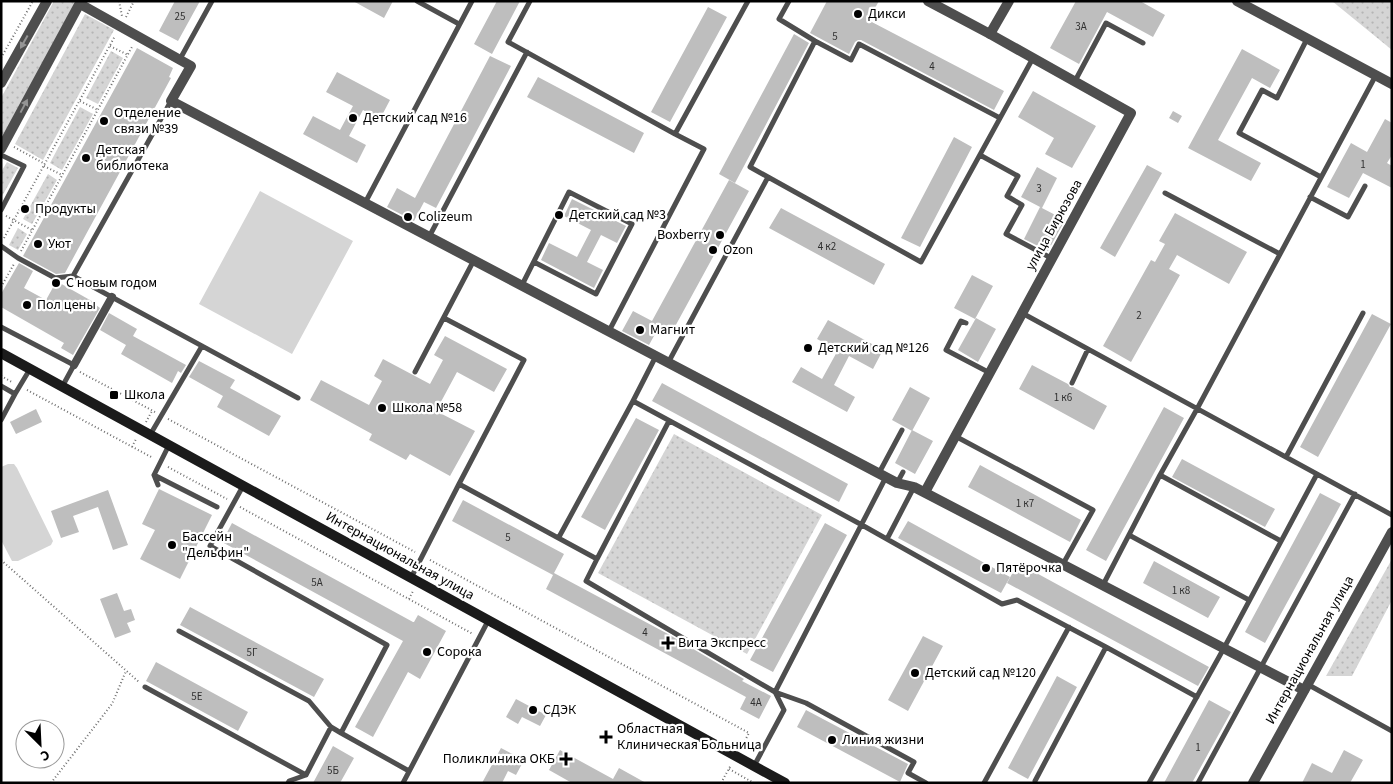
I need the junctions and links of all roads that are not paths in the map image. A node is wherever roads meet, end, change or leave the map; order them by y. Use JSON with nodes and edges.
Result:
{"nodes":[{"id":1,"x":46,"y":1,"type":"edge"},
{"id":2,"x":212,"y":1,"type":"edge"},
{"id":3,"x":416,"y":1,"type":"edge"},
{"id":4,"x":472,"y":1,"type":"edge"},
{"id":5,"x":530,"y":1,"type":"edge"},
{"id":6,"x":748,"y":1,"type":"edge"},
{"id":7,"x":788,"y":1,"type":"edge"},
{"id":8,"x":928,"y":1,"type":"edge"},
{"id":9,"x":1009,"y":1,"type":"edge"},
{"id":10,"x":1237,"y":1,"type":"edge"},
{"id":11,"x":81,"y":2,"type":"edge"},
{"id":12,"x":425,"y":3,"type":"edge"},
{"id":13,"x":459,"y":24,"type":"junction"},
{"id":14,"x":990,"y":34,"type":"junction"},
{"id":15,"x":1307,"y":39,"type":"junction"},
{"id":16,"x":815,"y":41,"type":"junction"},
{"id":17,"x":1143,"y":43,"type":"dead end"},
{"id":18,"x":527,"y":52,"type":"junction"},
{"id":19,"x":1033,"y":58,"type":"junction"},
{"id":20,"x":180,"y":59,"type":"junction"},
{"id":21,"x":1376,"y":75,"type":"junction"},
{"id":22,"x":1075,"y":81,"type":"junction"},
{"id":23,"x":1,"y":84,"type":"edge"},
{"id":24,"x":1392,"y":84,"type":"edge"},
{"id":25,"x":172,"y":101,"type":"junction"},
{"id":26,"x":1000,"y":118,"type":"junction"},
{"id":27,"x":675,"y":134,"type":"junction"},
{"id":28,"x":3,"y":146,"type":"edge"},
{"id":29,"x":1,"y":155,"type":"edge"},
{"id":30,"x":980,"y":155,"type":"junction"},
{"id":31,"x":768,"y":177,"type":"junction"},
{"id":32,"x":1321,"y":177,"type":"junction"},
{"id":33,"x":1365,"y":186,"type":"dead end"},
{"id":34,"x":1165,"y":193,"type":"dead end"},
{"id":35,"x":1310,"y":197,"type":"junction"},
{"id":36,"x":365,"y":203,"type":"junction"},
{"id":37,"x":1,"y":210,"type":"edge"},
{"id":38,"x":429,"y":237,"type":"junction"},
{"id":39,"x":1,"y":244,"type":"edge"},
{"id":40,"x":1280,"y":254,"type":"junction"},
{"id":41,"x":1052,"y":259,"type":"junction"},
{"id":42,"x":474,"y":260,"type":"junction"},
{"id":43,"x":534,"y":262,"type":"junction"},
{"id":44,"x":73,"y":276,"type":"junction"},
{"id":45,"x":522,"y":286,"type":"junction"},
{"id":46,"x":112,"y":297,"type":"junction"},
{"id":47,"x":1022,"y":313,"type":"junction"},
{"id":48,"x":1363,"y":313,"type":"dead end"},
{"id":49,"x":444,"y":318,"type":"junction"},
{"id":50,"x":961,"y":321,"type":"dead end"},
{"id":51,"x":1,"y":327,"type":"edge"},
{"id":52,"x":609,"y":331,"type":"junction"},
{"id":53,"x":202,"y":346,"type":"junction"},
{"id":54,"x":1088,"y":349,"type":"junction"},
{"id":55,"x":1,"y":353,"type":"edge"},
{"id":56,"x":656,"y":356,"type":"junction"},
{"id":57,"x":668,"y":362,"type":"junction"},
{"id":58,"x":74,"y":365,"type":"junction"},
{"id":59,"x":30,"y":369,"type":"junction"},
{"id":60,"x":415,"y":372,"type":"dead end"},
{"id":61,"x":990,"y":373,"type":"junction"},
{"id":62,"x":1072,"y":383,"type":"dead end"},
{"id":63,"x":1,"y":386,"type":"edge"},
{"id":64,"x":62,"y":387,"type":"junction"},
{"id":65,"x":15,"y":394,"type":"junction"},
{"id":66,"x":298,"y":398,"type":"dead end"},
{"id":67,"x":633,"y":401,"type":"junction"},
{"id":68,"x":1197,"y":409,"type":"junction"},
{"id":69,"x":1,"y":420,"type":"edge"},
{"id":70,"x":669,"y":421,"type":"junction"},
{"id":71,"x":902,"y":430,"type":"dead end"},
{"id":72,"x":150,"y":435,"type":"junction"},
{"id":73,"x":955,"y":436,"type":"junction"},
{"id":74,"x":169,"y":445,"type":"junction"},
{"id":75,"x":1286,"y":457,"type":"junction"},
{"id":76,"x":903,"y":472,"type":"dead end"},
{"id":77,"x":1317,"y":474,"type":"junction"},
{"id":78,"x":154,"y":475,"type":"junction"},
{"id":79,"x":882,"y":475,"type":"junction"},
{"id":80,"x":1160,"y":475,"type":"junction"},
{"id":81,"x":897,"y":483,"type":"junction"},
{"id":82,"x":459,"y":484,"type":"junction"},
{"id":83,"x":158,"y":486,"type":"dead end"},
{"id":84,"x":243,"y":486,"type":"junction"},
{"id":85,"x":914,"y":487,"type":"junction"},
{"id":86,"x":925,"y":492,"type":"junction"},
{"id":87,"x":1355,"y":494,"type":"junction"},
{"id":88,"x":217,"y":507,"type":"dead end"},
{"id":89,"x":1392,"y":515,"type":"edge"},
{"id":90,"x":862,"y":525,"type":"junction"},
{"id":91,"x":1392,"y":532,"type":"edge"},
{"id":92,"x":1129,"y":534,"type":"junction"},
{"id":93,"x":559,"y":537,"type":"junction"},
{"id":94,"x":887,"y":539,"type":"junction"},
{"id":95,"x":1281,"y":541,"type":"junction"},
{"id":96,"x":597,"y":559,"type":"junction"},
{"id":97,"x":1063,"y":565,"type":"junction"},
{"id":98,"x":411,"y":578,"type":"junction"},
{"id":99,"x":1103,"y":586,"type":"junction"},
{"id":100,"x":1249,"y":600,"type":"junction"},
{"id":101,"x":489,"y":620,"type":"junction"},
{"id":102,"x":1068,"y":627,"type":"junction"},
{"id":103,"x":179,"y":631,"type":"dead end"},
{"id":104,"x":1106,"y":646,"type":"junction"},
{"id":105,"x":1224,"y":648,"type":"junction"},
{"id":106,"x":1261,"y":668,"type":"junction"},
{"id":107,"x":145,"y":687,"type":"road end"},
{"id":108,"x":1305,"y":687,"type":"junction"},
{"id":109,"x":775,"y":692,"type":"junction"},
{"id":110,"x":1197,"y":697,"type":"junction"},
{"id":111,"x":331,"y":727,"type":"junction"},
{"id":112,"x":1392,"y":731,"type":"edge"},
{"id":113,"x":341,"y":733,"type":"junction"},
{"id":114,"x":754,"y":766,"type":"junction"},
{"id":115,"x":409,"y":770,"type":"junction"},
{"id":116,"x":306,"y":775,"type":"junction"},
{"id":117,"x":1035,"y":781,"type":"dead end"},
{"id":118,"x":288,"y":783,"type":"edge"},
{"id":119,"x":403,"y":783,"type":"edge"},
{"id":120,"x":785,"y":783,"type":"edge"},
{"id":121,"x":926,"y":783,"type":"edge"},
{"id":122,"x":984,"y":783,"type":"edge"},
{"id":123,"x":1149,"y":783,"type":"edge"},
{"id":124,"x":1198,"y":783,"type":"edge"},
{"id":125,"x":1253,"y":783,"type":"edge"}],
"edges":[{"from":1,"to":23,"type":"street","one_way":true},
{"from":2,"to":20,"type":"lane"},
{"from":3,"to":12,"type":"lane"},
{"from":4,"to":13,"type":"lane"},
{"from":5,"to":18,"type":"lane"},
{"from":6,"to":27,"type":"lane"},
{"from":7,"to":16,"type":"lane"},
{"from":8,"to":14,"type":"street","name":"улица Бирюзова"},
{"from":9,"to":14,"type":"street"},
{"from":10,"to":15,"type":"street"},
{"from":11,"to":20,"type":"street"},
{"from":28,"to":11,"type":"street","one_way":true},
{"from":12,"to":13,"type":"lane"},
{"from":13,"to":36,"type":"lane"},
{"from":14,"to":19,"type":"street","name":"улица Бирюзова"},
{"from":15,"to":21,"type":"street"},
{"from":15,"to":32,"type":"lane"},
{"from":16,"to":26,"type":"lane"},
{"from":16,"to":31,"type":"lane"},
{"from":17,"to":22,"type":"lane"},
{"from":18,"to":27,"type":"lane"},
{"from":18,"to":38,"type":"lane"},
{"from":19,"to":22,"type":"street","name":"улица Бирюзова"},
{"from":19,"to":26,"type":"lane"},
{"from":20,"to":25,"type":"street"},
{"from":21,"to":24,"type":"street"},
{"from":21,"to":32,"type":"lane"},
{"from":22,"to":41,"type":"street","name":"улица Бирюзова"},
{"from":25,"to":36,"type":"street"},
{"from":25,"to":44,"type":"lane"},
{"from":26,"to":30,"type":"lane"},
{"from":27,"to":52,"type":"lane"},
{"from":29,"to":37,"type":"lane"},
{"from":30,"to":31,"type":"lane"},
{"from":30,"to":41,"type":"lane"},
{"from":31,"to":57,"type":"lane"},
{"from":32,"to":35,"type":"lane"},
{"from":33,"to":35,"type":"lane"},
{"from":34,"to":40,"type":"lane"},
{"from":35,"to":40,"type":"lane"},
{"from":36,"to":38,"type":"street"},
{"from":38,"to":42,"type":"street"},
{"from":39,"to":44,"type":"lane"},
{"from":40,"to":68,"type":"lane"},
{"from":41,"to":47,"type":"street","name":"улица Бирюзова"},
{"from":42,"to":45,"type":"street"},
{"from":42,"to":49,"type":"lane"},
{"from":43,"to":43,"type":"lane"},
{"from":43,"to":45,"type":"lane"},
{"from":44,"to":46,"type":"lane"},
{"from":45,"to":52,"type":"street"},
{"from":46,"to":53,"type":"lane"},
{"from":46,"to":58,"type":"street"},
{"from":47,"to":54,"type":"lane"},
{"from":47,"to":61,"type":"street","name":"улица Бирюзова"},
{"from":48,"to":75,"type":"lane"},
{"from":49,"to":60,"type":"lane"},
{"from":49,"to":82,"type":"lane"},
{"from":50,"to":61,"type":"lane"},
{"from":51,"to":58,"type":"lane"},
{"from":52,"to":56,"type":"street"},
{"from":53,"to":66,"type":"lane"},
{"from":53,"to":72,"type":"lane"},
{"from":54,"to":62,"type":"lane"},
{"from":54,"to":68,"type":"lane"},
{"from":55,"to":59,"type":"main road","name":"Интернациональная улица"},
{"from":56,"to":57,"type":"street"},
{"from":56,"to":67,"type":"lane"},
{"from":57,"to":79,"type":"street"},
{"from":58,"to":64,"type":"lane"},
{"from":59,"to":64,"type":"main road","name":"Интернациональная улица"},
{"from":59,"to":65,"type":"lane"},
{"from":61,"to":73,"type":"street","name":"улица Бирюзова"},
{"from":63,"to":65,"type":"lane"},
{"from":64,"to":72,"type":"main road","name":"Интернациональная улица"},
{"from":65,"to":69,"type":"lane"},
{"from":67,"to":70,"type":"lane"},
{"from":67,"to":93,"type":"lane"},
{"from":68,"to":75,"type":"lane"},
{"from":68,"to":80,"type":"lane"},
{"from":70,"to":90,"type":"lane"},
{"from":70,"to":96,"type":"lane"},
{"from":71,"to":79,"type":"lane"},
{"from":72,"to":74,"type":"main road","name":"Интернациональная улица"},
{"from":73,"to":86,"type":"street","name":"улица Бирюзова"},
{"from":73,"to":97,"type":"lane"},
{"from":74,"to":78,"type":"lane"},
{"from":74,"to":84,"type":"main road","name":"Интернациональная улица"},
{"from":75,"to":77,"type":"lane"},
{"from":76,"to":81,"type":"lane"},
{"from":77,"to":87,"type":"lane"},
{"from":77,"to":95,"type":"lane"},
{"from":78,"to":83,"type":"lane"},
{"from":78,"to":88,"type":"lane"},
{"from":79,"to":81,"type":"street"},
{"from":79,"to":90,"type":"lane"},
{"from":80,"to":92,"type":"lane"},
{"from":80,"to":95,"type":"lane"},
{"from":81,"to":85,"type":"street"},
{"from":82,"to":93,"type":"lane"},
{"from":82,"to":98,"type":"lane"},
{"from":84,"to":98,"type":"main road","name":"Интернациональная улица"},
{"from":84,"to":113,"type":"lane"},
{"from":85,"to":86,"type":"street"},
{"from":85,"to":94,"type":"lane"},
{"from":86,"to":97,"type":"street"},
{"from":87,"to":89,"type":"lane"},
{"from":87,"to":106,"type":"lane"},
{"from":90,"to":94,"type":"lane"},
{"from":90,"to":109,"type":"lane"},
{"from":91,"to":108,"type":"street","name":"Интернациональная улица"},
{"from":92,"to":99,"type":"lane"},
{"from":92,"to":100,"type":"lane"},
{"from":93,"to":96,"type":"lane"},
{"from":94,"to":102,"type":"lane"},
{"from":95,"to":100,"type":"lane"},
{"from":96,"to":109,"type":"lane"},
{"from":97,"to":99,"type":"street"},
{"from":98,"to":101,"type":"main road","name":"Интернациональная улица"},
{"from":99,"to":105,"type":"street"},
{"from":100,"to":105,"type":"lane"},
{"from":101,"to":114,"type":"main road","name":"Интернациональная улица"},
{"from":101,"to":115,"type":"lane"},
{"from":102,"to":104,"type":"lane"},
{"from":102,"to":122,"type":"lane"},
{"from":103,"to":111,"type":"lane"},
{"from":104,"to":110,"type":"lane"},
{"from":104,"to":117,"type":"lane"},
{"from":105,"to":106,"type":"street"},
{"from":105,"to":110,"type":"lane"},
{"from":106,"to":108,"type":"street"},
{"from":106,"to":124,"type":"lane"},
{"from":107,"to":116,"type":"lane"},
{"from":108,"to":112,"type":"lane"},
{"from":108,"to":125,"type":"street","name":"Интернациональная улица"},
{"from":109,"to":114,"type":"lane"},
{"from":109,"to":121,"type":"lane"},
{"from":110,"to":123,"type":"lane"},
{"from":111,"to":113,"type":"lane"},
{"from":111,"to":116,"type":"lane"},
{"from":113,"to":115,"type":"lane"},
{"from":114,"to":120,"type":"main road","name":"Интернациональная улица"},
{"from":115,"to":119,"type":"lane"},
{"from":116,"to":118,"type":"lane"}]}
